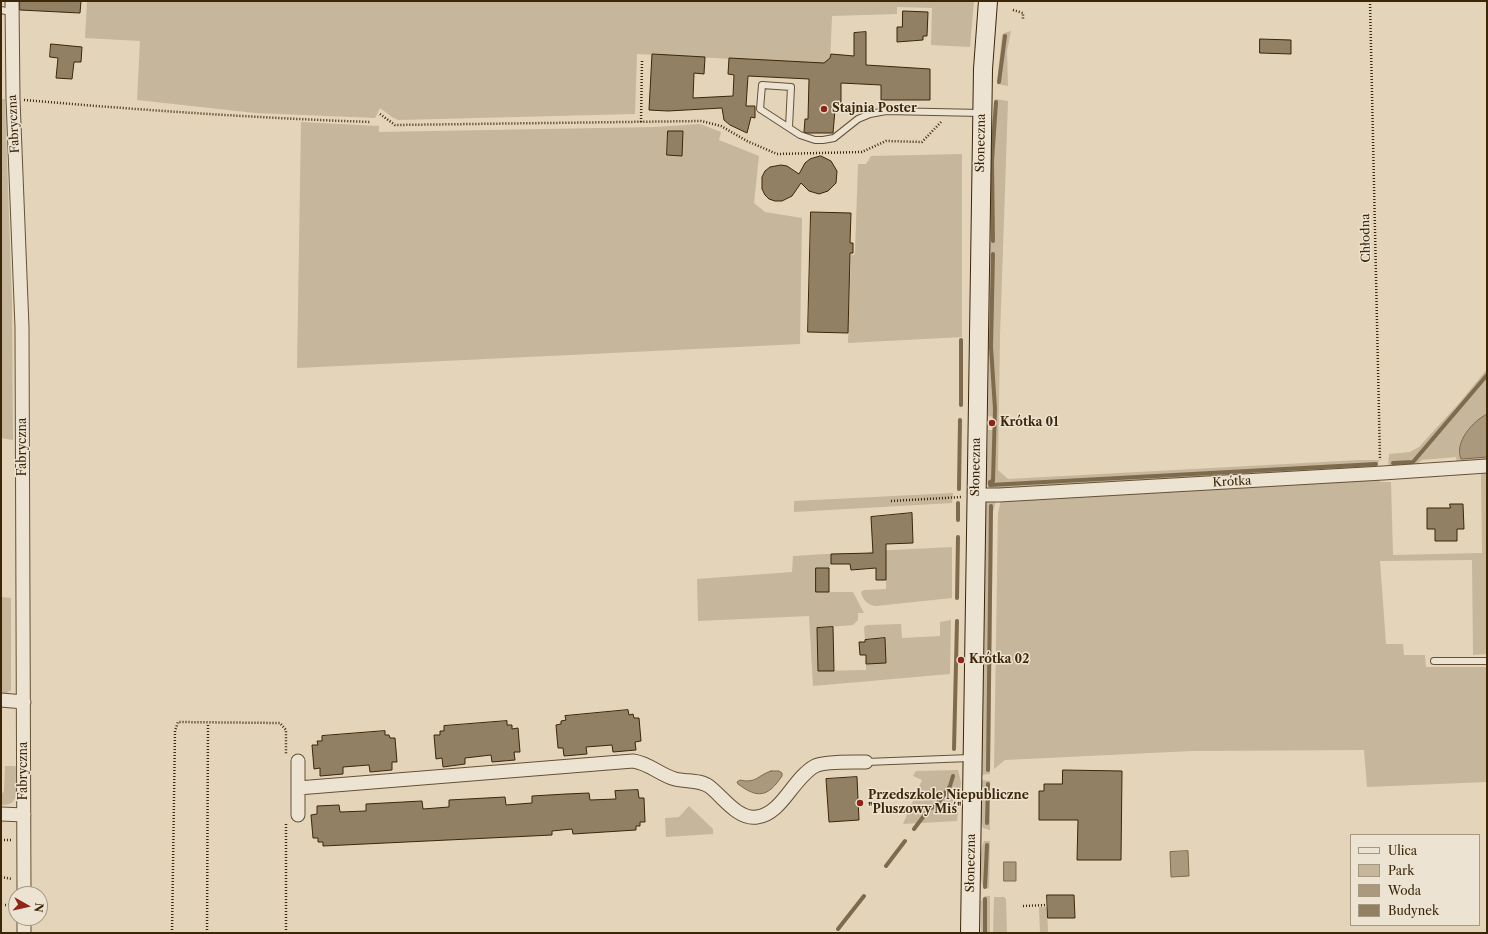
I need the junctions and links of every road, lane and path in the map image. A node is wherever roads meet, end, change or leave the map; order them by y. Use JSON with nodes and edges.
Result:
{"nodes":[{"id":1,"x":988,"y":1,"type":"edge"},
{"id":2,"x":1370,"y":1,"type":"edge"},
{"id":3,"x":8,"y":8,"type":"edge"},
{"id":4,"x":1013,"y":10,"type":"dead end"},
{"id":5,"x":1023,"y":19,"type":"dead end"},
{"id":6,"x":642,"y":61,"type":"dead end"},
{"id":7,"x":24,"y":100,"type":"dead end"},
{"id":8,"x":948,"y":113,"type":"junction"},
{"id":9,"x":982,"y":113,"type":"junction"},
{"id":10,"x":380,"y":114,"type":"dead end"},
{"id":11,"x":371,"y":122,"type":"dead end"},
{"id":12,"x":641,"y":122,"type":"junction"},
{"id":13,"x":789,"y":127,"type":"junction"},
{"id":14,"x":1487,"y":466,"type":"edge"},
{"id":15,"x":1383,"y":474,"type":"junction"},
{"id":16,"x":971,"y":496,"type":"junction"},
{"id":17,"x":891,"y":501,"type":"dead end"},
{"id":18,"x":1434,"y":661,"type":"dead end"},
{"id":19,"x":1487,"y":661,"type":"edge"},
{"id":20,"x":1,"y":700,"type":"edge"},
{"id":21,"x":24,"y":702,"type":"junction"},
{"id":22,"x":208,"y":723,"type":"junction"},
{"id":23,"x":973,"y":758,"type":"junction"},
{"id":24,"x":292,"y":761,"type":"joint"},
{"id":25,"x":866,"y":762,"type":"joint"},
{"id":26,"x":298,"y":788,"type":"junction"},
{"id":27,"x":1,"y":814,"type":"edge"},
{"id":28,"x":24,"y":815,"type":"junction"},
{"id":29,"x":292,"y":816,"type":"joint"},
{"id":30,"x":4,"y":840,"type":"dead end"},
{"id":31,"x":11,"y":840,"type":"dead end"},
{"id":32,"x":1,"y":877,"type":"edge"},
{"id":33,"x":12,"y":879,"type":"dead end"},
{"id":34,"x":24,"y":886,"type":"edge"},
{"id":35,"x":1047,"y":905,"type":"dead end"},
{"id":36,"x":1023,"y":906,"type":"dead end"},
{"id":37,"x":172,"y":933,"type":"edge"},
{"id":38,"x":207,"y":933,"type":"edge"},
{"id":39,"x":286,"y":933,"type":"edge"},
{"id":40,"x":970,"y":933,"type":"edge"}],
"edges":[{"from":1,"to":9,"type":"main road","name":"Słoneczna"},
{"from":2,"to":15,"type":"path","name":"Chłodna"},
{"from":3,"to":21,"type":"street","name":"Fabryczna"},
{"from":4,"to":5,"type":"path"},
{"from":6,"to":12,"type":"path"},
{"from":7,"to":11,"type":"path"},
{"from":8,"to":9,"type":"lane"},
{"from":8,"to":12,"type":"path"},
{"from":8,"to":13,"type":"lane"},
{"from":9,"to":16,"type":"main road","name":"Słoneczna"},
{"from":10,"to":12,"type":"path"},
{"from":13,"to":13,"type":"lane"},
{"from":14,"to":15,"type":"street","name":"Krótka"},
{"from":15,"to":16,"type":"street","name":"Krótka"},
{"from":16,"to":17,"type":"path"},
{"from":16,"to":23,"type":"main road","name":"Słoneczna"},
{"from":18,"to":19,"type":"lane"},
{"from":20,"to":21,"type":"street"},
{"from":21,"to":28,"type":"street","name":"Fabryczna"},
{"from":22,"to":24,"type":"path"},
{"from":22,"to":37,"type":"path"},
{"from":22,"to":38,"type":"path"},
{"from":23,"to":25,"type":"lane"},
{"from":23,"to":40,"type":"main road","name":"Słoneczna"},
{"from":24,"to":26,"type":"street"},
{"from":25,"to":26,"type":"street"},
{"from":26,"to":29,"type":"street"},
{"from":27,"to":28,"type":"street"},
{"from":28,"to":34,"type":"street","name":"Fabryczna"},
{"from":29,"to":39,"type":"path"},
{"from":30,"to":31,"type":"path"},
{"from":32,"to":33,"type":"path"},
{"from":35,"to":36,"type":"path"}]}
